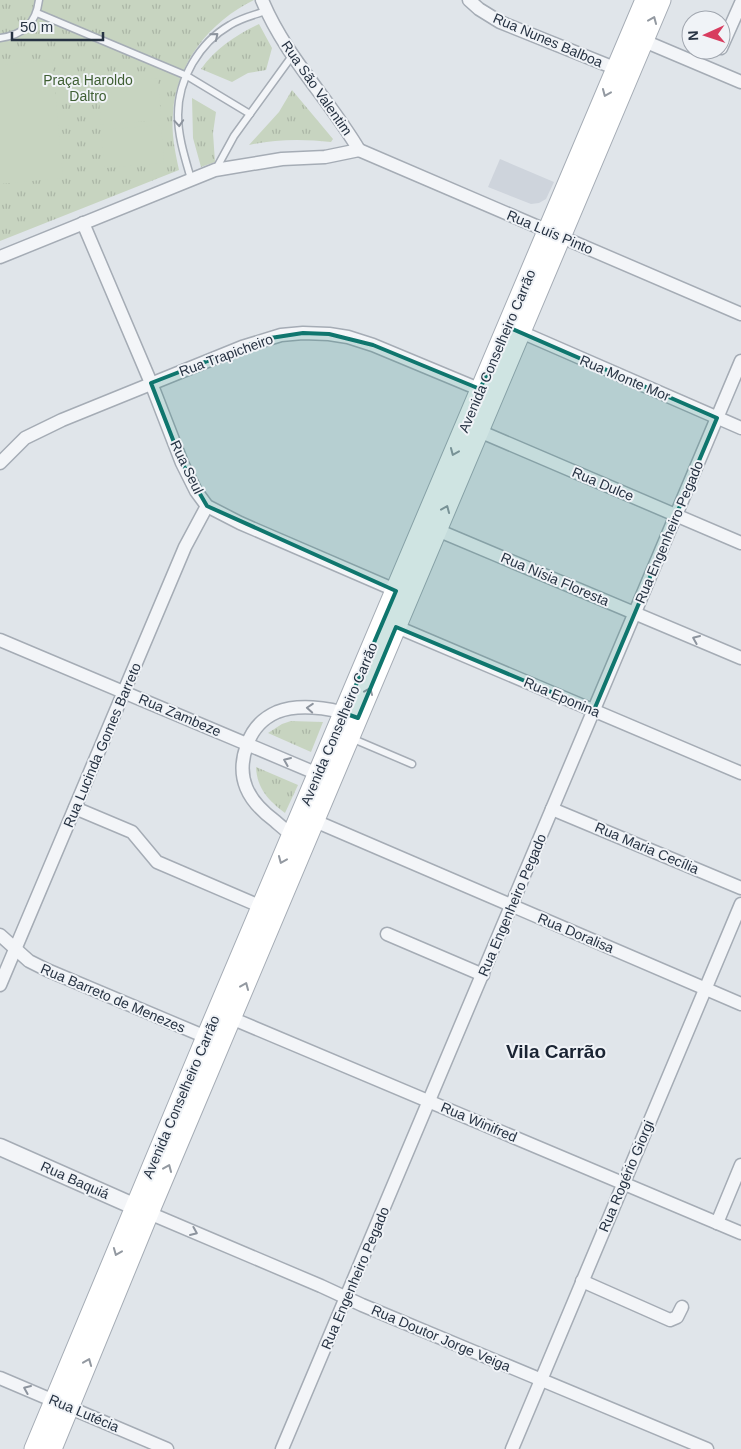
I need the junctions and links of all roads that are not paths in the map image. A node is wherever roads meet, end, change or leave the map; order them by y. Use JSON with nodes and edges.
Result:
{"nodes":[{"id":1,"x":39,"y":0,"type":"edge"},
{"id":2,"x":469,"y":0,"type":"edge"},
{"id":3,"x":645,"y":0,"type":"edge"},
{"id":4,"x":661,"y":0,"type":"edge"},
{"id":5,"x":741,"y":3,"type":"edge"},
{"id":6,"x":264,"y":6,"type":"edge"},
{"id":7,"x":36,"y":13,"type":"junction"},
{"id":8,"x":731,"y":26,"type":"edge"},
{"id":9,"x":0,"y":38,"type":"edge"},
{"id":10,"x":637,"y":38,"type":"junction"},
{"id":11,"x":292,"y":56,"type":"junction"},
{"id":12,"x":716,"y":60,"type":"edge"},
{"id":13,"x":712,"y":69,"type":"junction"},
{"id":14,"x":623,"y":72,"type":"junction"},
{"id":15,"x":187,"y":76,"type":"junction"},
{"id":16,"x":741,"y":82,"type":"edge"},
{"id":17,"x":250,"y":114,"type":"junction"},
{"id":18,"x":359,"y":150,"type":"junction"},
{"id":19,"x":216,"y":170,"type":"junction"},
{"id":20,"x":191,"y":179,"type":"junction"},
{"id":21,"x":83,"y":223,"type":"junction"},
{"id":22,"x":554,"y":234,"type":"junction"},
{"id":23,"x":0,"y":256,"type":"edge"},
{"id":24,"x":741,"y":314,"type":"edge"},
{"id":25,"x":515,"y":330,"type":"junction"},
{"id":26,"x":741,"y":361,"type":"edge"},
{"id":27,"x":151,"y":383,"type":"junction"},
{"id":28,"x":487,"y":392,"type":"junction"},
{"id":29,"x":717,"y":418,"type":"junction"},
{"id":30,"x":472,"y":428,"type":"junction"},
{"id":31,"x":741,"y":428,"type":"edge"},
{"id":32,"x":0,"y":463,"type":"edge"},
{"id":33,"x":207,"y":506,"type":"junction"},
{"id":34,"x":676,"y":515,"type":"junction"},
{"id":35,"x":431,"y":527,"type":"junction"},
{"id":36,"x":741,"y":543,"type":"edge"},
{"id":37,"x":403,"y":594,"type":"junction"},
{"id":38,"x":635,"y":613,"type":"junction"},
{"id":39,"x":390,"y":624,"type":"junction"},
{"id":40,"x":0,"y":640,"type":"edge"},
{"id":41,"x":741,"y":658,"type":"edge"},
{"id":42,"x":124,"y":692,"type":"junction"},
{"id":43,"x":594,"y":710,"type":"junction"},
{"id":44,"x":351,"y":716,"type":"junction"},
{"id":45,"x":350,"y":737,"type":"junction"},
{"id":46,"x":247,"y":744,"type":"junction"},
{"id":47,"x":412,"y":764,"type":"dead end"},
{"id":48,"x":741,"y":773,"type":"edge"},
{"id":49,"x":325,"y":777,"type":"junction"},
{"id":50,"x":75,"y":808,"type":"junction"},
{"id":51,"x":552,"y":809,"type":"junction"},
{"id":52,"x":308,"y":818,"type":"junction"},
{"id":53,"x":299,"y":838,"type":"junction"},
{"id":54,"x":741,"y":888,"type":"edge"},
{"id":55,"x":741,"y":904,"type":"edge"},
{"id":56,"x":512,"y":905,"type":"junction"},
{"id":57,"x":262,"y":907,"type":"junction"},
{"id":58,"x":387,"y":934,"type":"dead end"},
{"id":59,"x":0,"y":935,"type":"edge"},
{"id":60,"x":15,"y":949,"type":"junction"},
{"id":61,"x":483,"y":975,"type":"junction"},
{"id":62,"x":0,"y":985,"type":"edge"},
{"id":63,"x":705,"y":988,"type":"junction"},
{"id":64,"x":741,"y":1004,"type":"edge"},
{"id":65,"x":224,"y":1015,"type":"junction"},
{"id":66,"x":206,"y":1037,"type":"junction"},
{"id":67,"x":429,"y":1101,"type":"junction"},
{"id":68,"x":0,"y":1147,"type":"edge"},
{"id":69,"x":741,"y":1165,"type":"edge"},
{"id":70,"x":624,"y":1183,"type":"junction"},
{"id":71,"x":142,"y":1210,"type":"junction"},
{"id":72,"x":717,"y":1223,"type":"junction"},
{"id":73,"x":741,"y":1233,"type":"edge"},
{"id":74,"x":582,"y":1281,"type":"junction"},
{"id":75,"x":346,"y":1298,"type":"junction"},
{"id":76,"x":682,"y":1307,"type":"dead end"},
{"id":77,"x":0,"y":1378,"type":"edge"},
{"id":78,"x":541,"y":1380,"type":"junction"},
{"id":79,"x":62,"y":1404,"type":"junction"},
{"id":80,"x":163,"y":1448,"type":"edge"},
{"id":81,"x":34,"y":1449,"type":"edge"},
{"id":82,"x":52,"y":1449,"type":"edge"},
{"id":83,"x":282,"y":1449,"type":"edge"},
{"id":84,"x":512,"y":1449,"type":"edge"},
{"id":85,"x":707,"y":1449,"type":"edge"}],
"edges":[{"from":1,"to":7,"type":"lane"},
{"from":2,"to":14,"type":"street","name":"Rua Nunes Balboa"},
{"from":3,"to":10,"type":"main road","name":"Avenida Conselheiro Carrão"},
{"from":10,"to":4,"type":"main road","name":"Avenida Conselheiro Carrão","one_way":true},
{"from":5,"to":8,"type":"street"},
{"from":6,"to":11,"type":"street","name":"Rua São Valentim"},
{"from":15,"to":6,"type":"lane","one_way":true},
{"from":7,"to":9,"type":"lane"},
{"from":7,"to":15,"type":"lane"},
{"from":10,"to":13,"type":"street"},
{"from":10,"to":14,"type":"main road","name":"Avenida Conselheiro Carrão"},
{"from":11,"to":17,"type":"lane"},
{"from":11,"to":18,"type":"street","name":"Rua São Valentim"},
{"from":12,"to":13,"type":"street"},
{"from":13,"to":16,"type":"street"},
{"from":14,"to":22,"type":"main road","name":"Avenida Conselheiro Carrão"},
{"from":15,"to":17,"type":"lane"},
{"from":15,"to":20,"type":"lane","one_way":true},
{"from":17,"to":19,"type":"lane"},
{"from":18,"to":19,"type":"street"},
{"from":18,"to":22,"type":"street","name":"Rua Luís Pinto"},
{"from":19,"to":20,"type":"street"},
{"from":20,"to":21,"type":"street"},
{"from":21,"to":23,"type":"street"},
{"from":21,"to":27,"type":"street","name":"Rua Seul"},
{"from":22,"to":24,"type":"street","name":"Rua Luís Pinto"},
{"from":22,"to":25,"type":"main road","name":"Avenida Conselheiro Carrão"},
{"from":25,"to":28,"type":"main road","name":"Avenida Conselheiro Carrão"},
{"from":25,"to":29,"type":"street","name":"Rua Monte Mor"},
{"from":26,"to":29,"type":"street","name":"Rua Engenheiro Pegado"},
{"from":27,"to":28,"type":"street","name":"Rua Trapicheiro"},
{"from":27,"to":32,"type":"street","name":"Rua Trapicheiro"},
{"from":27,"to":33,"type":"street","name":"Rua Seul"},
{"from":28,"to":30,"type":"main road","name":"Avenida Conselheiro Carrão"},
{"from":29,"to":31,"type":"street","name":"Rua Monte Mor"},
{"from":29,"to":34,"type":"street","name":"Rua Engenheiro Pegado"},
{"from":30,"to":34,"type":"street","name":"Rua Dulce"},
{"from":30,"to":35,"type":"main road","name":"Avenida Conselheiro Carrão"},
{"from":33,"to":37,"type":"street","name":"Rua Seul"},
{"from":33,"to":42,"type":"street","name":"Rua Lucinda Gomes Barreto"},
{"from":34,"to":36,"type":"street","name":"Rua Dulce"},
{"from":34,"to":38,"type":"street","name":"Rua Engenheiro Pegado"},
{"from":35,"to":37,"type":"main road","name":"Avenida Conselheiro Carrão"},
{"from":35,"to":38,"type":"street","name":"Rua Nísia Floresta"},
{"from":37,"to":39,"type":"main road","name":"Avenida Conselheiro Carrão"},
{"from":41,"to":38,"type":"street","name":"Rua Nísia Floresta","one_way":true},
{"from":38,"to":43,"type":"street","name":"Rua Engenheiro Pegado"},
{"from":39,"to":43,"type":"street","name":"Rua Eponina"},
{"from":39,"to":44,"type":"main road","name":"Avenida Conselheiro Carrão"},
{"from":40,"to":42,"type":"street","name":"Rua Zambeze"},
{"from":42,"to":46,"type":"street","name":"Rua Zambeze"},
{"from":42,"to":50,"type":"street","name":"Rua Lucinda Gomes Barreto"},
{"from":43,"to":48,"type":"street","name":"Rua Eponina"},
{"from":43,"to":51,"type":"street","name":"Rua Engenheiro Pegado"},
{"from":44,"to":45,"type":"main road","name":"Avenida Conselheiro Carrão"},
{"from":44,"to":46,"type":"street","one_way":true},
{"from":44,"to":49,"type":"main road","name":"Avenida Conselheiro Carrão"},
{"from":45,"to":47,"type":"lane"},
{"from":45,"to":49,"type":"main road","name":"Avenida Conselheiro Carrão"},
{"from":49,"to":46,"type":"street","name":"Rua Zambeze","one_way":true},
{"from":46,"to":53,"type":"street"},
{"from":49,"to":52,"type":"main road","name":"Avenida Conselheiro Carrão"},
{"from":50,"to":57,"type":"street"},
{"from":50,"to":60,"type":"street","name":"Rua Lucinda Gomes Barreto"},
{"from":51,"to":54,"type":"street","name":"Rua Maria Cecília"},
{"from":51,"to":56,"type":"street","name":"Rua Engenheiro Pegado"},
{"from":52,"to":53,"type":"main road","name":"Avenida Conselheiro Carrão"},
{"from":52,"to":56,"type":"street","name":"Rua Doralisa"},
{"from":53,"to":57,"type":"main road","name":"Avenida Conselheiro Carrão","one_way":true},
{"from":65,"to":53,"type":"main road","name":"Avenida Conselheiro Carrão","one_way":true},
{"from":55,"to":63,"type":"street","name":"Rua Rogério Giorgi"},
{"from":56,"to":61,"type":"street","name":"Rua Engenheiro Pegado"},
{"from":56,"to":63,"type":"street","name":"Rua Doralisa"},
{"from":57,"to":65,"type":"main road","name":"Avenida Conselheiro Carrão"},
{"from":58,"to":61,"type":"street"},
{"from":59,"to":60,"type":"street","name":"Rua Barreto de Menezes"},
{"from":60,"to":62,"type":"street","name":"Rua Lucinda Gomes Barreto"},
{"from":60,"to":66,"type":"street","name":"Rua Barreto de Menezes"},
{"from":61,"to":67,"type":"street","name":"Rua Engenheiro Pegado"},
{"from":63,"to":64,"type":"street","name":"Rua Doralisa"},
{"from":63,"to":70,"type":"street","name":"Rua Rogério Giorgi"},
{"from":65,"to":66,"type":"main road","name":"Avenida Conselheiro Carrão"},
{"from":65,"to":67,"type":"street","name":"Rua Winifred"},
{"from":71,"to":65,"type":"main road","name":"Avenida Conselheiro Carrão","one_way":true},
{"from":66,"to":71,"type":"main road","name":"Avenida Conselheiro Carrão"},
{"from":67,"to":70,"type":"street","name":"Rua Winifred"},
{"from":67,"to":75,"type":"street","name":"Rua Engenheiro Pegado"},
{"from":68,"to":71,"type":"street","name":"Rua Baquiá"},
{"from":69,"to":72,"type":"street"},
{"from":70,"to":72,"type":"street","name":"Rua Winifred"},
{"from":70,"to":74,"type":"street","name":"Rua Rogério Giorgi"},
{"from":71,"to":75,"type":"street","name":"Rua Doutor Jorge Veiga","one_way":true},
{"from":71,"to":79,"type":"main road","name":"Avenida Conselheiro Carrão"},
{"from":72,"to":73,"type":"street","name":"Rua Winifred"},
{"from":74,"to":76,"type":"street"},
{"from":74,"to":78,"type":"street","name":"Rua Rogério Giorgi"},
{"from":75,"to":78,"type":"street","name":"Rua Doutor Jorge Veiga"},
{"from":75,"to":83,"type":"street","name":"Rua Engenheiro Pegado"},
{"from":79,"to":77,"type":"street","name":"Rua Lutécia","one_way":true},
{"from":78,"to":84,"type":"street","name":"Rua Rogério Giorgi"},
{"from":78,"to":85,"type":"street","name":"Rua Doutor Jorge Veiga"},
{"from":79,"to":80,"type":"street","name":"Rua Lutécia"},
{"from":79,"to":81,"type":"main road","name":"Avenida Conselheiro Carrão"},
{"from":79,"to":82,"type":"main road","name":"Avenida Conselheiro Carrão"}]}
